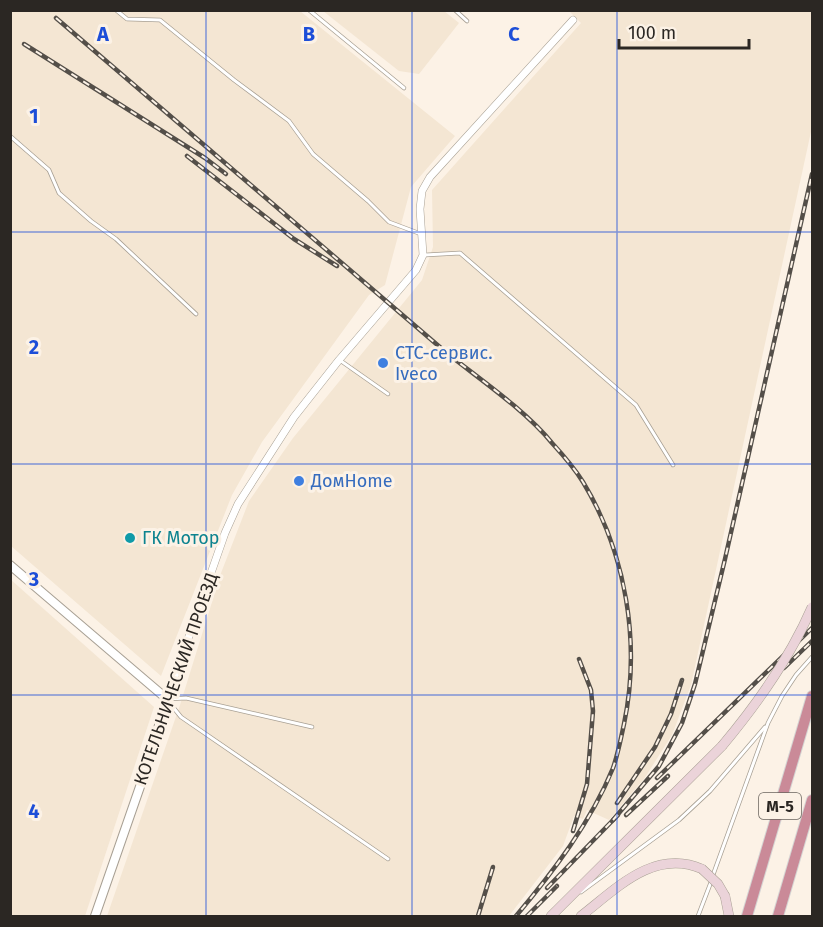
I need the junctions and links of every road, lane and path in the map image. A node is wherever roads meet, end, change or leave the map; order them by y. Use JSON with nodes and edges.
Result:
{"nodes":[{"id":1,"x":116,"y":10,"type":"edge"},
{"id":2,"x":309,"y":10,"type":"edge"},
{"id":3,"x":454,"y":10,"type":"edge"},
{"id":4,"x":573,"y":20,"type":"dead end"},
{"id":5,"x":467,"y":21,"type":"dead end"},
{"id":6,"x":404,"y":88,"type":"dead end"},
{"id":7,"x":10,"y":136,"type":"edge"},
{"id":8,"x":421,"y":234,"type":"junction"},
{"id":9,"x":423,"y":255,"type":"junction"},
{"id":10,"x":196,"y":314,"type":"dead end"},
{"id":11,"x":339,"y":360,"type":"junction"},
{"id":12,"x":388,"y":394,"type":"dead end"},
{"id":13,"x":673,"y":465,"type":"dead end"},
{"id":14,"x":10,"y":565,"type":"edge"},
{"id":15,"x":813,"y":606,"type":"edge"},
{"id":16,"x":813,"y":657,"type":"edge"},
{"id":17,"x":813,"y":696,"type":"edge"},
{"id":18,"x":167,"y":699,"type":"junction"},
{"id":19,"x":768,"y":723,"type":"junction"},
{"id":20,"x":312,"y":727,"type":"dead end"},
{"id":21,"x":813,"y":800,"type":"edge"},
{"id":22,"x":388,"y":859,"type":"dead end"},
{"id":23,"x":561,"y":906,"type":"junction"},
{"id":24,"x":95,"y":916,"type":"edge"},
{"id":25,"x":550,"y":916,"type":"edge"},
{"id":26,"x":581,"y":916,"type":"edge"},
{"id":27,"x":698,"y":916,"type":"edge"},
{"id":28,"x":729,"y":916,"type":"edge"},
{"id":29,"x":747,"y":916,"type":"edge"},
{"id":30,"x":778,"y":916,"type":"edge"}],
"edges":[{"from":1,"to":8,"type":"lane"},
{"from":2,"to":6,"type":"lane"},
{"from":3,"to":5,"type":"lane"},
{"from":4,"to":8,"type":"street"},
{"from":7,"to":10,"type":"lane"},
{"from":8,"to":9,"type":"street"},
{"from":9,"to":11,"type":"street","name":"КОТЕЛЬНИЧЕСКИЙ ПРОЕЗД"},
{"from":9,"to":13,"type":"lane"},
{"from":11,"to":12,"type":"lane"},
{"from":11,"to":18,"type":"street","name":"КОТЕЛЬНИЧЕСКИЙ ПРОЕЗД"},
{"from":14,"to":18,"type":"street"},
{"from":15,"to":23,"type":"main road","bridge":true},
{"from":16,"to":19,"type":"lane"},
{"from":17,"to":29,"type":"highway","number":"М-5"},
{"from":18,"to":20,"type":"lane"},
{"from":18,"to":22,"type":"lane"},
{"from":18,"to":24,"type":"street","name":"КОТЕЛЬНИЧЕСКИЙ ПРОЕЗД"},
{"from":19,"to":23,"type":"lane"},
{"from":19,"to":27,"type":"lane"},
{"from":21,"to":30,"type":"highway","number":"М-5"},
{"from":23,"to":25,"type":"main road"},
{"from":26,"to":28,"type":"main road","bridge":true}]}
